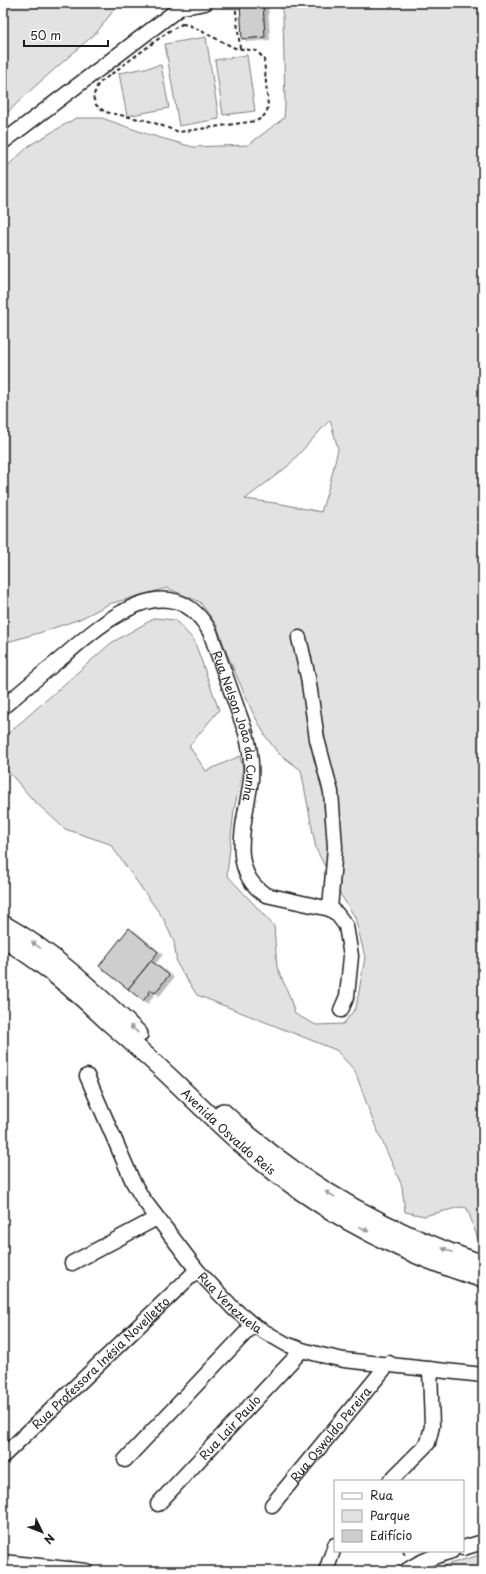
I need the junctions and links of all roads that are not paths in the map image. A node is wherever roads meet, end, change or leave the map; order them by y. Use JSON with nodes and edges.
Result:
{"nodes":[{"id":1,"x":205,"y":3,"type":"edge"},
{"id":2,"x":3,"y":142,"type":"edge"},
{"id":3,"x":299,"y":638,"type":"dead end"},
{"id":4,"x":3,"y":707,"type":"edge"},
{"id":5,"x":330,"y":909,"type":"junction"},
{"id":6,"x":3,"y":924,"type":"edge"},
{"id":7,"x":3,"y":939,"type":"edge"},
{"id":8,"x":341,"y":1010,"type":"dead end"},
{"id":9,"x":86,"y":1076,"type":"dead end"},
{"id":10,"x":157,"y":1218,"type":"junction"},
{"id":11,"x":72,"y":1263,"type":"dead end"},
{"id":12,"x":483,"y":1264,"type":"edge"},
{"id":13,"x":197,"y":1270,"type":"junction"},
{"id":14,"x":483,"y":1279,"type":"edge"},
{"id":15,"x":253,"y":1325,"type":"junction"},
{"id":16,"x":302,"y":1350,"type":"junction"},
{"id":17,"x":389,"y":1363,"type":"junction"},
{"id":18,"x":430,"y":1369,"type":"junction"},
{"id":19,"x":483,"y":1375,"type":"edge"},
{"id":20,"x":3,"y":1456,"type":"edge"},
{"id":21,"x":125,"y":1460,"type":"dead end"},
{"id":22,"x":391,"y":1480,"type":"edge"},
{"id":23,"x":158,"y":1504,"type":"dead end"},
{"id":24,"x":272,"y":1505,"type":"dead end"},
{"id":25,"x":483,"y":1542,"type":"edge"},
{"id":26,"x":334,"y":1548,"type":"edge"},
{"id":27,"x":464,"y":1548,"type":"edge"},
{"id":28,"x":449,"y":1552,"type":"edge"},
{"id":29,"x":3,"y":1562,"type":"edge"},
{"id":30,"x":86,"y":1571,"type":"edge"},
{"id":31,"x":326,"y":1571,"type":"edge"},
{"id":32,"x":406,"y":1571,"type":"edge"}],
"edges":[{"from":1,"to":2,"type":"street"},
{"from":3,"to":5,"type":"street"},
{"from":4,"to":5,"type":"street","name":"Rua Nelson João da Cunha"},
{"from":5,"to":8,"type":"street"},
{"from":12,"to":6,"type":"main road","name":"Avenida Osvaldo Reis","one_way":true},
{"from":7,"to":14,"type":"main road","name":"Avenida Osvaldo Reis","one_way":true},
{"from":9,"to":10,"type":"street","name":"Rua Venezuela"},
{"from":10,"to":11,"type":"street"},
{"from":10,"to":13,"type":"street","name":"Rua Venezuela"},
{"from":13,"to":15,"type":"street","name":"Rua Venezuela"},
{"from":13,"to":20,"type":"street","name":"Rua Professora Inésia Novelletto"},
{"from":15,"to":16,"type":"street","name":"Rua Venezuela"},
{"from":15,"to":21,"type":"street"},
{"from":16,"to":17,"type":"street","name":"Rua Venezuela"},
{"from":16,"to":23,"type":"street","name":"Rua Lair Paulo"},
{"from":17,"to":18,"type":"street","name":"Rua Venezuela"},
{"from":17,"to":24,"type":"street","name":"Rua Oswaldo Pereira"},
{"from":18,"to":19,"type":"street","name":"Rua Venezuela"},
{"from":18,"to":22,"type":"street"},
{"from":25,"to":27,"type":"street"},
{"from":26,"to":31,"type":"street"},
{"from":28,"to":32,"type":"street"},
{"from":29,"to":30,"type":"street"}]}
